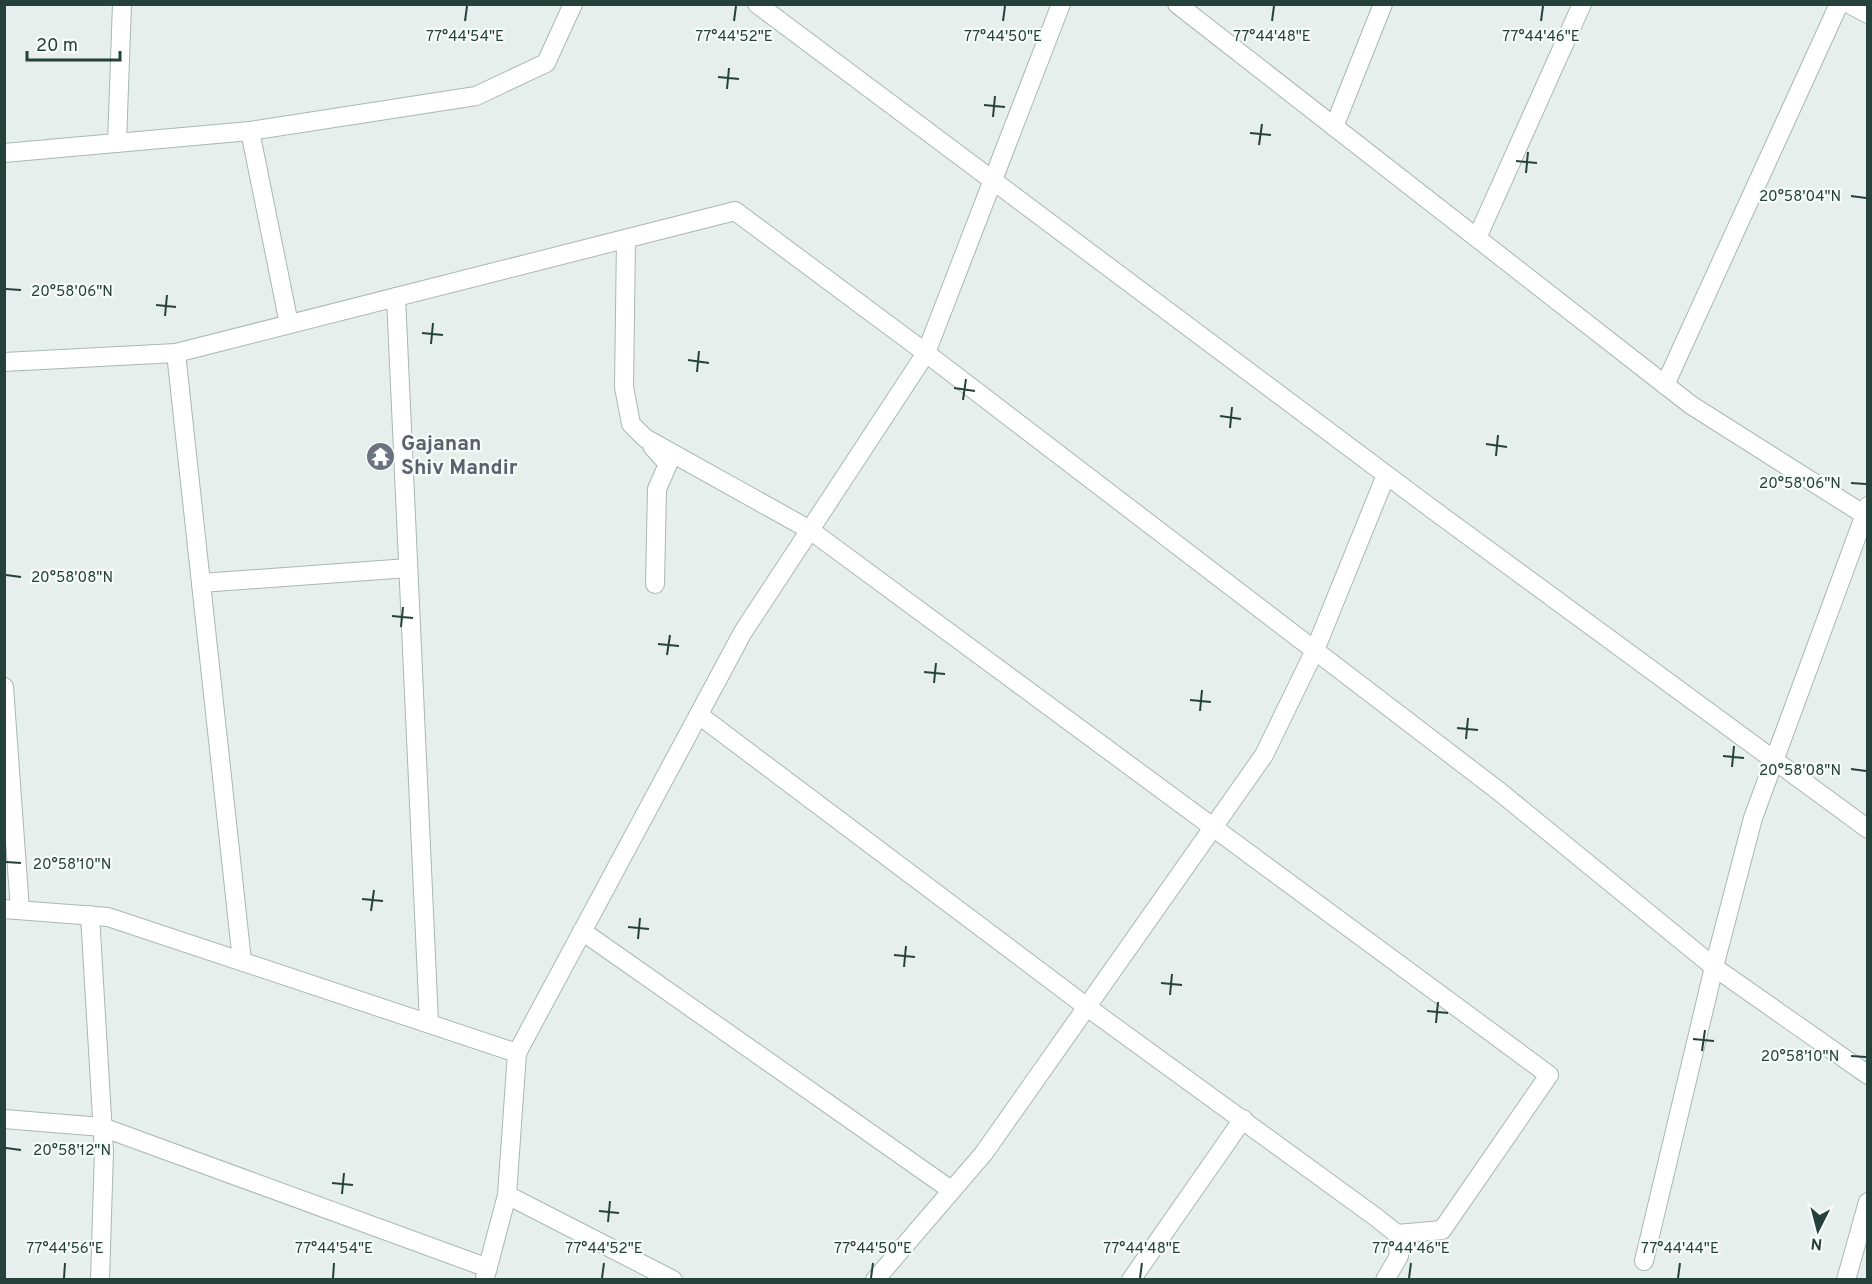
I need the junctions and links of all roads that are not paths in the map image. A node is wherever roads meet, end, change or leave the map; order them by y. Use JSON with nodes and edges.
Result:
{"nodes":[{"id":1,"x":122,"y":4,"type":"edge"},
{"id":2,"x":573,"y":4,"type":"edge"},
{"id":3,"x":757,"y":4,"type":"edge"},
{"id":4,"x":1061,"y":4,"type":"edge"},
{"id":5,"x":1176,"y":4,"type":"edge"},
{"id":6,"x":1383,"y":4,"type":"edge"},
{"id":7,"x":1582,"y":4,"type":"edge"},
{"id":8,"x":1839,"y":4,"type":"edge"},
{"id":9,"x":1849,"y":4,"type":"edge"},
{"id":10,"x":1868,"y":14,"type":"edge"},
{"id":11,"x":1334,"y":127,"type":"junction"},
{"id":12,"x":250,"y":131,"type":"junction"},
{"id":13,"x":117,"y":142,"type":"junction"},
{"id":14,"x":4,"y":153,"type":"edge"},
{"id":15,"x":993,"y":180,"type":"junction"},
{"id":16,"x":1477,"y":238,"type":"junction"},
{"id":17,"x":626,"y":239,"type":"junction"},
{"id":18,"x":396,"y":297,"type":"junction"},
{"id":19,"x":290,"y":324,"type":"junction"},
{"id":20,"x":176,"y":353,"type":"junction"},
{"id":21,"x":926,"y":353,"type":"junction"},
{"id":22,"x":4,"y":362,"type":"edge"},
{"id":23,"x":1665,"y":385,"type":"junction"},
{"id":24,"x":645,"y":438,"type":"junction"},
{"id":25,"x":1386,"y":475,"type":"junction"},
{"id":26,"x":1866,"y":513,"type":"edge"},
{"id":27,"x":810,"y":530,"type":"junction"},
{"id":28,"x":408,"y":568,"type":"junction"},
{"id":29,"x":201,"y":583,"type":"junction"},
{"id":30,"x":655,"y":584,"type":"dead end"},
{"id":31,"x":1315,"y":650,"type":"junction"},
{"id":32,"x":4,"y":687,"type":"edge"},
{"id":33,"x":699,"y":715,"type":"junction"},
{"id":34,"x":1774,"y":760,"type":"junction"},
{"id":35,"x":1213,"y":828,"type":"junction"},
{"id":36,"x":1868,"y":829,"type":"edge"},
{"id":37,"x":12,"y":909,"type":"edge"},
{"id":38,"x":90,"y":915,"type":"junction"},
{"id":39,"x":582,"y":932,"type":"junction"},
{"id":40,"x":242,"y":961,"type":"junction"},
{"id":41,"x":1714,"y":967,"type":"junction"},
{"id":42,"x":1087,"y":1007,"type":"junction"},
{"id":43,"x":429,"y":1023,"type":"junction"},
{"id":44,"x":517,"y":1053,"type":"junction"},
{"id":45,"x":1868,"y":1075,"type":"edge"},
{"id":46,"x":4,"y":1119,"type":"edge"},
{"id":47,"x":1243,"y":1119,"type":"junction"},
{"id":48,"x":102,"y":1126,"type":"junction"},
{"id":49,"x":951,"y":1191,"type":"junction"},
{"id":50,"x":507,"y":1195,"type":"junction"},
{"id":51,"x":1868,"y":1202,"type":"edge"},
{"id":52,"x":1397,"y":1234,"type":"junction"},
{"id":53,"x":1644,"y":1261,"type":"dead end"},
{"id":54,"x":486,"y":1274,"type":"edge"},
{"id":55,"x":100,"y":1280,"type":"edge"},
{"id":56,"x":673,"y":1280,"type":"edge"},
{"id":57,"x":874,"y":1280,"type":"edge"},
{"id":58,"x":1131,"y":1280,"type":"edge"},
{"id":59,"x":1385,"y":1280,"type":"edge"},
{"id":60,"x":1846,"y":1280,"type":"edge"}],
"edges":[{"from":1,"to":13,"type":"street"},
{"from":2,"to":12,"type":"street"},
{"from":3,"to":15,"type":"street"},
{"from":4,"to":15,"type":"street"},
{"from":5,"to":11,"type":"street"},
{"from":6,"to":11,"type":"street"},
{"from":7,"to":16,"type":"street"},
{"from":8,"to":23,"type":"street"},
{"from":9,"to":10,"type":"street"},
{"from":11,"to":16,"type":"street"},
{"from":12,"to":13,"type":"street"},
{"from":12,"to":19,"type":"street"},
{"from":13,"to":14,"type":"street"},
{"from":15,"to":21,"type":"street"},
{"from":15,"to":25,"type":"street"},
{"from":16,"to":23,"type":"street"},
{"from":17,"to":18,"type":"street"},
{"from":17,"to":21,"type":"street"},
{"from":17,"to":24,"type":"street"},
{"from":18,"to":19,"type":"street"},
{"from":18,"to":28,"type":"street"},
{"from":19,"to":20,"type":"street"},
{"from":20,"to":22,"type":"street"},
{"from":20,"to":29,"type":"street"},
{"from":21,"to":27,"type":"street"},
{"from":21,"to":31,"type":"street"},
{"from":23,"to":26,"type":"street"},
{"from":24,"to":27,"type":"street"},
{"from":24,"to":30,"type":"street"},
{"from":25,"to":31,"type":"street"},
{"from":25,"to":34,"type":"street"},
{"from":26,"to":34,"type":"street"},
{"from":27,"to":33,"type":"street"},
{"from":27,"to":35,"type":"street"},
{"from":28,"to":29,"type":"street"},
{"from":28,"to":43,"type":"street"},
{"from":29,"to":40,"type":"street"},
{"from":31,"to":35,"type":"street"},
{"from":31,"to":41,"type":"street"},
{"from":32,"to":37,"type":"street"},
{"from":33,"to":39,"type":"street"},
{"from":33,"to":42,"type":"street"},
{"from":34,"to":36,"type":"street"},
{"from":34,"to":41,"type":"street"},
{"from":35,"to":42,"type":"street"},
{"from":35,"to":52,"type":"street"},
{"from":37,"to":38,"type":"street"},
{"from":38,"to":40,"type":"street"},
{"from":38,"to":48,"type":"street"},
{"from":39,"to":44,"type":"street"},
{"from":39,"to":49,"type":"street"},
{"from":40,"to":43,"type":"street"},
{"from":41,"to":45,"type":"street"},
{"from":41,"to":53,"type":"street"},
{"from":42,"to":47,"type":"street"},
{"from":42,"to":49,"type":"street"},
{"from":43,"to":44,"type":"street"},
{"from":44,"to":50,"type":"street"},
{"from":46,"to":48,"type":"street"},
{"from":47,"to":52,"type":"street"},
{"from":47,"to":58,"type":"street"},
{"from":48,"to":54,"type":"street"},
{"from":48,"to":55,"type":"street"},
{"from":49,"to":57,"type":"street"},
{"from":50,"to":54,"type":"street"},
{"from":50,"to":56,"type":"street"},
{"from":51,"to":60,"type":"street"},
{"from":52,"to":59,"type":"street"}]}
